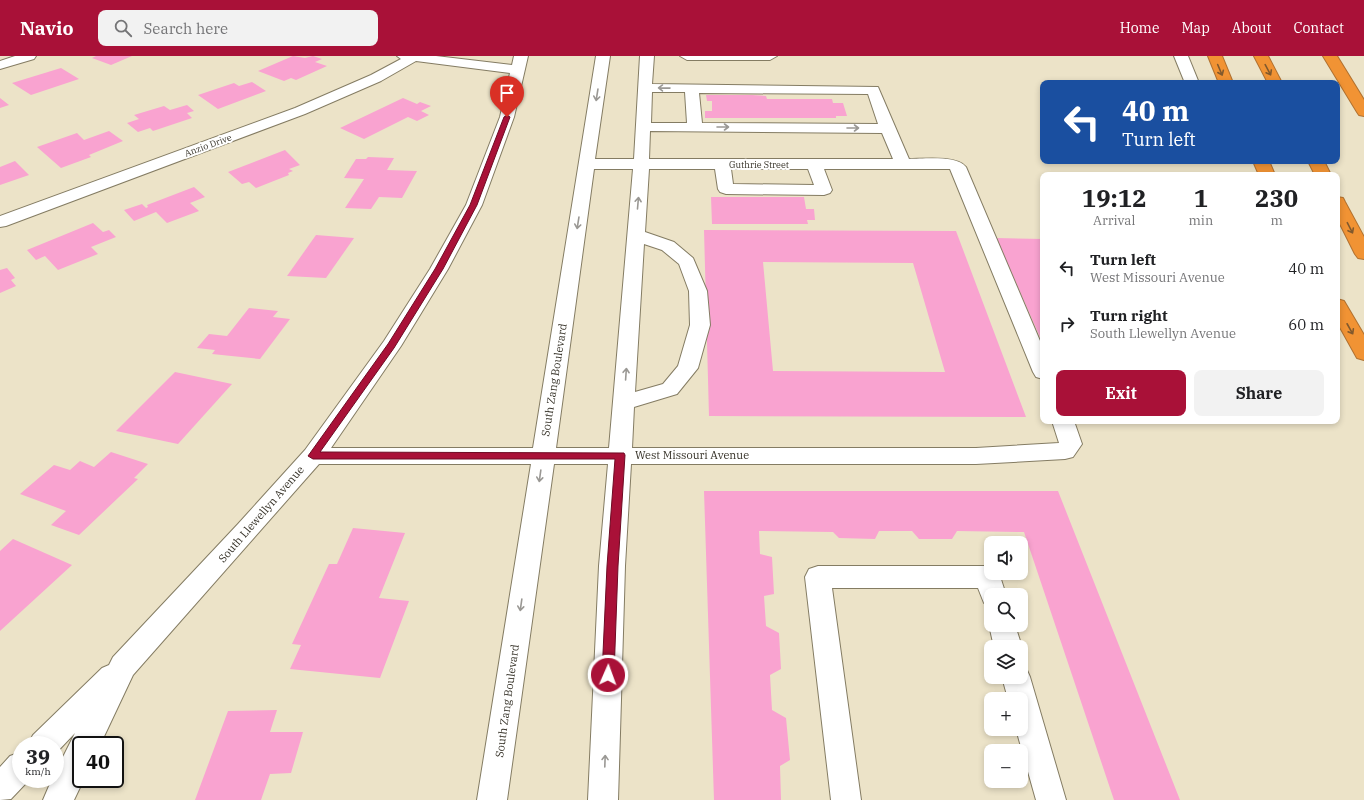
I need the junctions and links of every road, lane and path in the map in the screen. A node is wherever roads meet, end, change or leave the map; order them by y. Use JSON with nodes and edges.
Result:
{"nodes":[{"id":1,"x":28,"y":56,"type":"edge"},
{"id":2,"x":603,"y":56,"type":"edge"},
{"id":3,"x":647,"y":56,"type":"edge"},
{"id":4,"x":687,"y":56,"type":"edge"},
{"id":5,"x":770,"y":56,"type":"edge"},
{"id":6,"x":1181,"y":56,"type":"edge"},
{"id":7,"x":1215,"y":56,"type":"edge"},
{"id":8,"x":1261,"y":56,"type":"edge"},
{"id":9,"x":1330,"y":56,"type":"edge"},
{"id":10,"x":411,"y":57,"type":"edge"},
{"id":11,"x":519,"y":63,"type":"edge"},
{"id":12,"x":0,"y":65,"type":"edge"},
{"id":13,"x":1191,"y":80,"type":"edge"},
{"id":14,"x":1225,"y":80,"type":"edge"},
{"id":15,"x":1273,"y":80,"type":"edge"},
{"id":16,"x":645,"y":88,"type":"junction"},
{"id":17,"x":697,"y":88,"type":"junction"},
{"id":18,"x":1364,"y":112,"type":"edge"},
{"id":19,"x":642,"y":127,"type":"junction"},
{"id":20,"x":695,"y":127,"type":"junction"},
{"id":21,"x":887,"y":129,"type":"junction"},
{"id":22,"x":587,"y":164,"type":"junction"},
{"id":23,"x":642,"y":164,"type":"junction"},
{"id":24,"x":722,"y":164,"type":"junction"},
{"id":25,"x":814,"y":164,"type":"junction"},
{"id":26,"x":903,"y":164,"type":"junction"},
{"id":27,"x":1340,"y":208,"type":"edge"},
{"id":28,"x":0,"y":222,"type":"edge"},
{"id":29,"x":636,"y":235,"type":"junction"},
{"id":30,"x":1364,"y":254,"type":"edge"},
{"id":31,"x":1340,"y":310,"type":"edge"},
{"id":32,"x":1364,"y":353,"type":"edge"},
{"id":33,"x":1040,"y":365,"type":"edge"},
{"id":34,"x":624,"y":403,"type":"junction"},
{"id":35,"x":1065,"y":424,"type":"edge"},
{"id":36,"x":543,"y":455,"type":"junction"},
{"id":37,"x":620,"y":455,"type":"junction"},
{"id":38,"x":313,"y":456,"type":"junction"},
{"id":39,"x":991,"y":588,"type":"edge"},
{"id":40,"x":123,"y":666,"type":"junction"},
{"id":41,"x":1018,"y":684,"type":"edge"},
{"id":42,"x":52,"y":736,"type":"edge"},
{"id":43,"x":89,"y":736,"type":"edge"},
{"id":44,"x":72,"y":771,"type":"edge"},
{"id":45,"x":12,"y":776,"type":"edge"},
{"id":46,"x":0,"y":788,"type":"edge"},
{"id":47,"x":58,"y":800,"type":"edge"},
{"id":48,"x":492,"y":800,"type":"edge"},
{"id":49,"x":603,"y":800,"type":"edge"},
{"id":50,"x":846,"y":800,"type":"edge"},
{"id":51,"x":1051,"y":800,"type":"edge"}],
"edges":[{"from":1,"to":12,"type":"street"},
{"from":2,"to":22,"type":"street","name":"South Zang Boulevard","one_way":true},
{"from":3,"to":16,"type":"street"},
{"from":4,"to":5,"type":"street"},
{"from":6,"to":13,"type":"street"},
{"from":7,"to":14,"type":"highway","one_way":true},
{"from":8,"to":15,"type":"highway","one_way":true},
{"from":9,"to":18,"type":"highway"},
{"from":10,"to":11,"type":"street","name":"Anzio Drive"},
{"from":10,"to":28,"type":"street","name":"Anzio Drive"},
{"from":11,"to":38,"type":"street","name":"South Llewellyn Avenue"},
{"from":17,"to":16,"type":"street","one_way":true},
{"from":16,"to":19,"type":"street"},
{"from":17,"to":20,"type":"street"},
{"from":17,"to":21,"type":"street"},
{"from":19,"to":20,"type":"street"},
{"from":19,"to":23,"type":"street"},
{"from":20,"to":21,"type":"street","one_way":true},
{"from":21,"to":26,"type":"street"},
{"from":22,"to":23,"type":"street","name":"Guthrie Street"},
{"from":22,"to":36,"type":"street","name":"South Zang Boulevard","one_way":true},
{"from":23,"to":24,"type":"street","name":"Guthrie Street"},
{"from":29,"to":23,"type":"street","one_way":true},
{"from":24,"to":25,"type":"street","name":"Guthrie Street"},
{"from":24,"to":25,"type":"street"},
{"from":25,"to":26,"type":"street","name":"Guthrie Street"},
{"from":26,"to":33,"type":"street","name":"Guthrie Street"},
{"from":27,"to":30,"type":"highway","one_way":true},
{"from":34,"to":29,"type":"street","one_way":true},
{"from":29,"to":34,"type":"street"},
{"from":31,"to":32,"type":"highway","one_way":true},
{"from":34,"to":37,"type":"street"},
{"from":35,"to":37,"type":"street","name":"West Missouri Avenue"},
{"from":36,"to":37,"type":"street","name":"West Missouri Avenue"},
{"from":36,"to":38,"type":"street","name":"West Missouri Avenue"},
{"from":36,"to":48,"type":"street","name":"South Zang Boulevard","one_way":true},
{"from":49,"to":37,"type":"street","one_way":true},
{"from":38,"to":40,"type":"street","name":"South Llewellyn Avenue"},
{"from":39,"to":50,"type":"street"},
{"from":40,"to":42,"type":"street"},
{"from":40,"to":43,"type":"street","name":"South Llewellyn Avenue"},
{"from":41,"to":51,"type":"street"},
{"from":44,"to":47,"type":"street"},
{"from":45,"to":46,"type":"street"}]}
